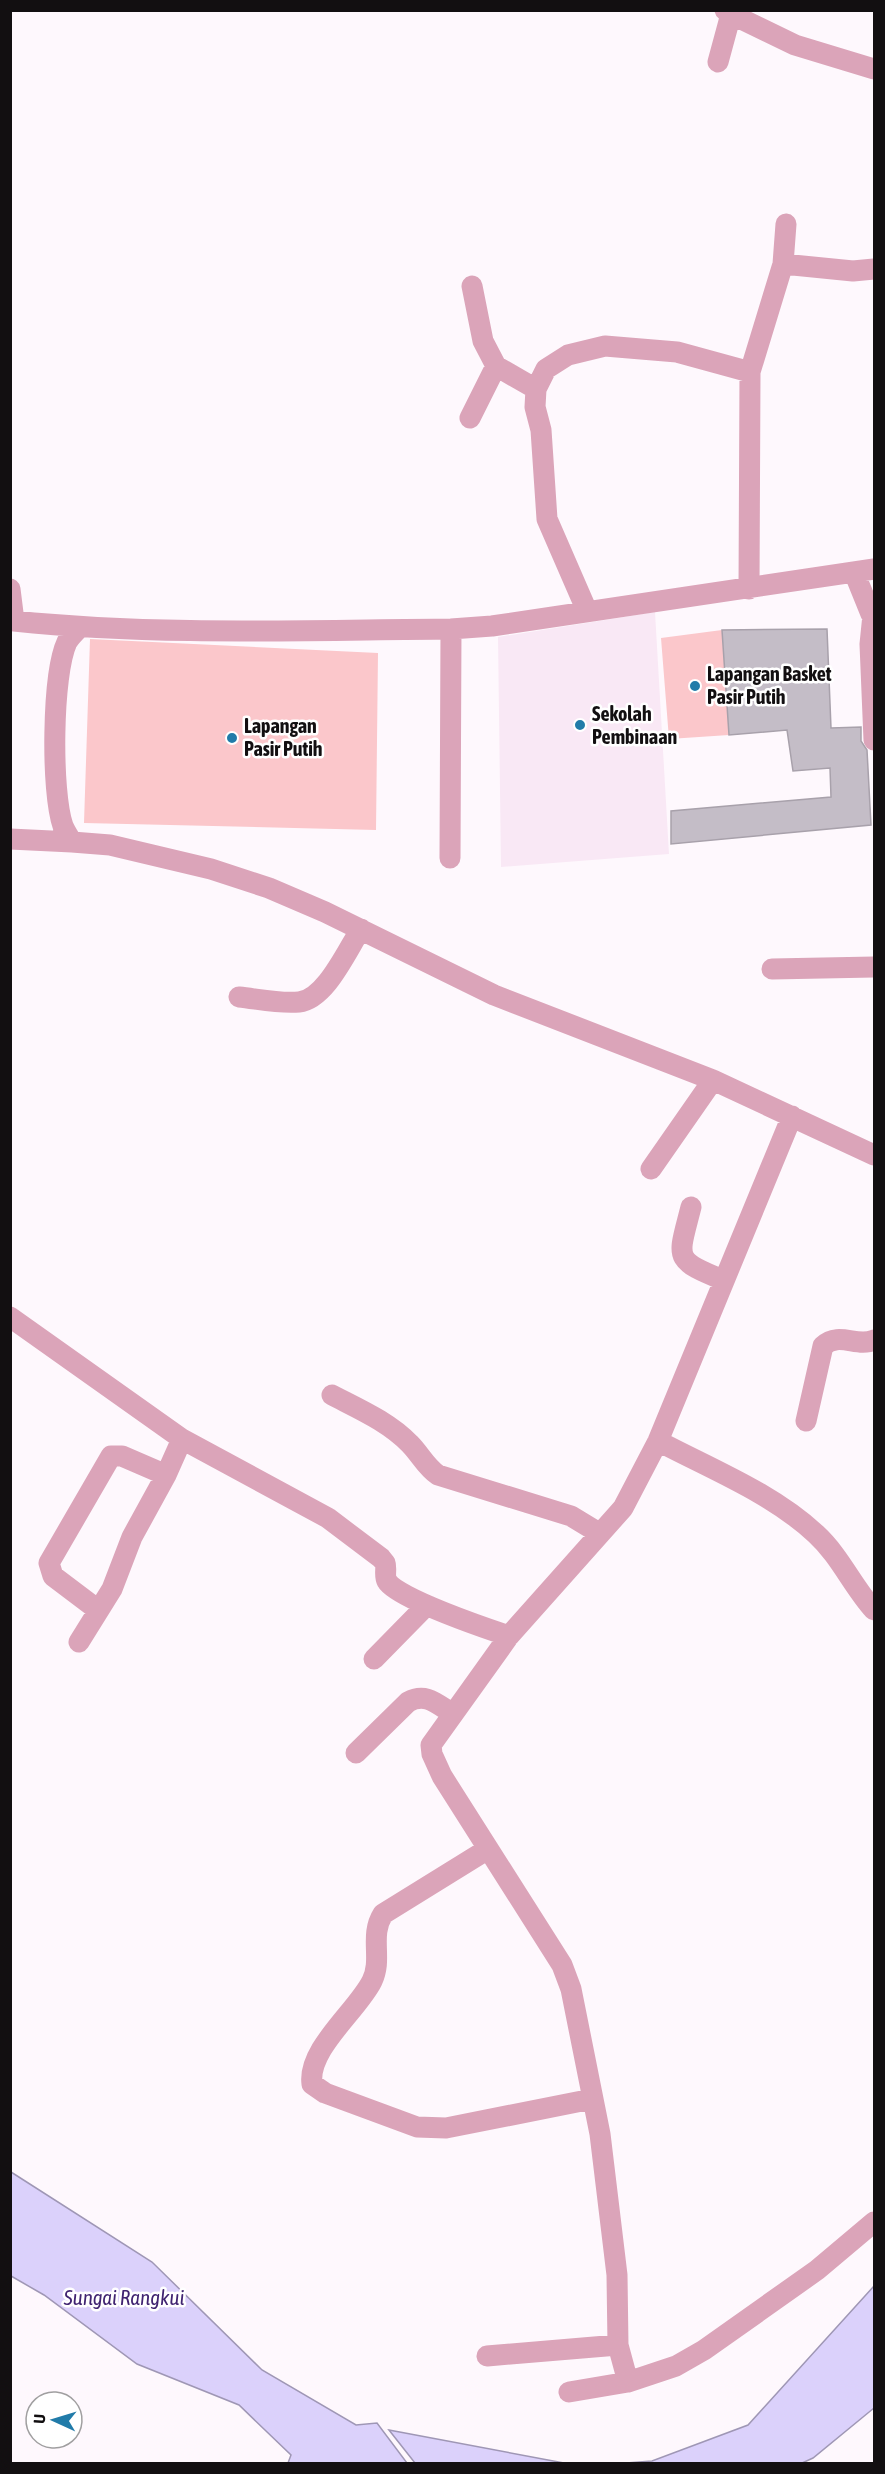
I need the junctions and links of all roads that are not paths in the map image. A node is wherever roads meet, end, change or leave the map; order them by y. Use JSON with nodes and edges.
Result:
{"nodes":[{"id":1,"x":729,"y":12,"type":"edge"},
{"id":2,"x":718,"y":62,"type":"dead end"},
{"id":3,"x":874,"y":69,"type":"edge"},
{"id":4,"x":786,"y":224,"type":"dead end"},
{"id":5,"x":783,"y":264,"type":"junction"},
{"id":6,"x":874,"y":269,"type":"edge"},
{"id":7,"x":472,"y":286,"type":"dead end"},
{"id":8,"x":496,"y":366,"type":"junction"},
{"id":9,"x":750,"y":372,"type":"junction"},
{"id":10,"x":536,"y":389,"type":"junction"},
{"id":11,"x":470,"y":418,"type":"dead end"},
{"id":12,"x":864,"y":571,"type":"edge"},
{"id":13,"x":10,"y":589,"type":"edge"},
{"id":14,"x":749,"y":589,"type":"junction"},
{"id":15,"x":873,"y":609,"type":"edge"},
{"id":16,"x":587,"y":611,"type":"junction"},
{"id":17,"x":79,"y":628,"type":"junction"},
{"id":18,"x":451,"y":629,"type":"junction"},
{"id":19,"x":874,"y":740,"type":"edge"},
{"id":20,"x":10,"y":839,"type":"edge"},
{"id":21,"x":72,"y":842,"type":"junction"},
{"id":22,"x":450,"y":858,"type":"dead end"},
{"id":23,"x":361,"y":929,"type":"junction"},
{"id":24,"x":874,"y":967,"type":"edge"},
{"id":25,"x":772,"y":969,"type":"dead end"},
{"id":26,"x":239,"y":997,"type":"dead end"},
{"id":27,"x":713,"y":1080,"type":"junction"},
{"id":28,"x":792,"y":1116,"type":"junction"},
{"id":29,"x":874,"y":1155,"type":"edge"},
{"id":30,"x":651,"y":1169,"type":"dead end"},
{"id":31,"x":691,"y":1207,"type":"dead end"},
{"id":32,"x":723,"y":1280,"type":"junction"},
{"id":33,"x":10,"y":1317,"type":"edge"},
{"id":34,"x":874,"y":1341,"type":"edge"},
{"id":35,"x":332,"y":1395,"type":"dead end"},
{"id":36,"x":806,"y":1421,"type":"dead end"},
{"id":37,"x":182,"y":1439,"type":"junction"},
{"id":38,"x":658,"y":1441,"type":"junction"},
{"id":39,"x":166,"y":1475,"type":"junction"},
{"id":40,"x":599,"y":1533,"type":"junction"},
{"id":41,"x":426,"y":1606,"type":"junction"},
{"id":42,"x":98,"y":1610,"type":"junction"},
{"id":43,"x":874,"y":1611,"type":"edge"},
{"id":44,"x":509,"y":1636,"type":"junction"},
{"id":45,"x":79,"y":1642,"type":"dead end"},
{"id":46,"x":374,"y":1659,"type":"dead end"},
{"id":47,"x":453,"y":1714,"type":"junction"},
{"id":48,"x":356,"y":1753,"type":"dead end"},
{"id":49,"x":488,"y":1849,"type":"junction"},
{"id":50,"x":592,"y":2099,"type":"junction"},
{"id":51,"x":874,"y":2222,"type":"edge"},
{"id":52,"x":618,"y":2344,"type":"junction"},
{"id":53,"x":487,"y":2356,"type":"dead end"},
{"id":54,"x":628,"y":2382,"type":"junction"},
{"id":55,"x":569,"y":2392,"type":"dead end"}],
"edges":[{"from":1,"to":2,"type":"street"},
{"from":1,"to":3,"type":"street"},
{"from":4,"to":5,"type":"street"},
{"from":5,"to":6,"type":"street"},
{"from":5,"to":9,"type":"street"},
{"from":7,"to":8,"type":"street"},
{"from":8,"to":10,"type":"street"},
{"from":8,"to":11,"type":"street"},
{"from":9,"to":10,"type":"street"},
{"from":9,"to":14,"type":"street"},
{"from":10,"to":16,"type":"street"},
{"from":12,"to":14,"type":"street"},
{"from":12,"to":15,"type":"street"},
{"from":13,"to":17,"type":"street"},
{"from":14,"to":16,"type":"street"},
{"from":15,"to":19,"type":"street"},
{"from":16,"to":18,"type":"street"},
{"from":17,"to":18,"type":"street"},
{"from":17,"to":21,"type":"street"},
{"from":18,"to":22,"type":"street"},
{"from":20,"to":21,"type":"street"},
{"from":21,"to":23,"type":"street"},
{"from":23,"to":26,"type":"street"},
{"from":23,"to":27,"type":"street"},
{"from":24,"to":25,"type":"street"},
{"from":27,"to":28,"type":"street"},
{"from":27,"to":30,"type":"street"},
{"from":28,"to":29,"type":"street"},
{"from":28,"to":32,"type":"street"},
{"from":31,"to":32,"type":"street"},
{"from":32,"to":38,"type":"street"},
{"from":33,"to":37,"type":"street"},
{"from":34,"to":36,"type":"street"},
{"from":35,"to":40,"type":"street"},
{"from":37,"to":39,"type":"street"},
{"from":37,"to":41,"type":"street"},
{"from":38,"to":40,"type":"street"},
{"from":38,"to":43,"type":"street"},
{"from":39,"to":42,"type":"street"},
{"from":39,"to":42,"type":"street"},
{"from":40,"to":44,"type":"street"},
{"from":41,"to":44,"type":"street"},
{"from":41,"to":46,"type":"street"},
{"from":42,"to":45,"type":"street"},
{"from":44,"to":47,"type":"street"},
{"from":47,"to":48,"type":"street"},
{"from":47,"to":49,"type":"street"},
{"from":49,"to":50,"type":"street"},
{"from":49,"to":50,"type":"street"},
{"from":50,"to":52,"type":"street"},
{"from":51,"to":54,"type":"street"},
{"from":52,"to":53,"type":"street"},
{"from":52,"to":54,"type":"street"},
{"from":54,"to":55,"type":"street"}]}
